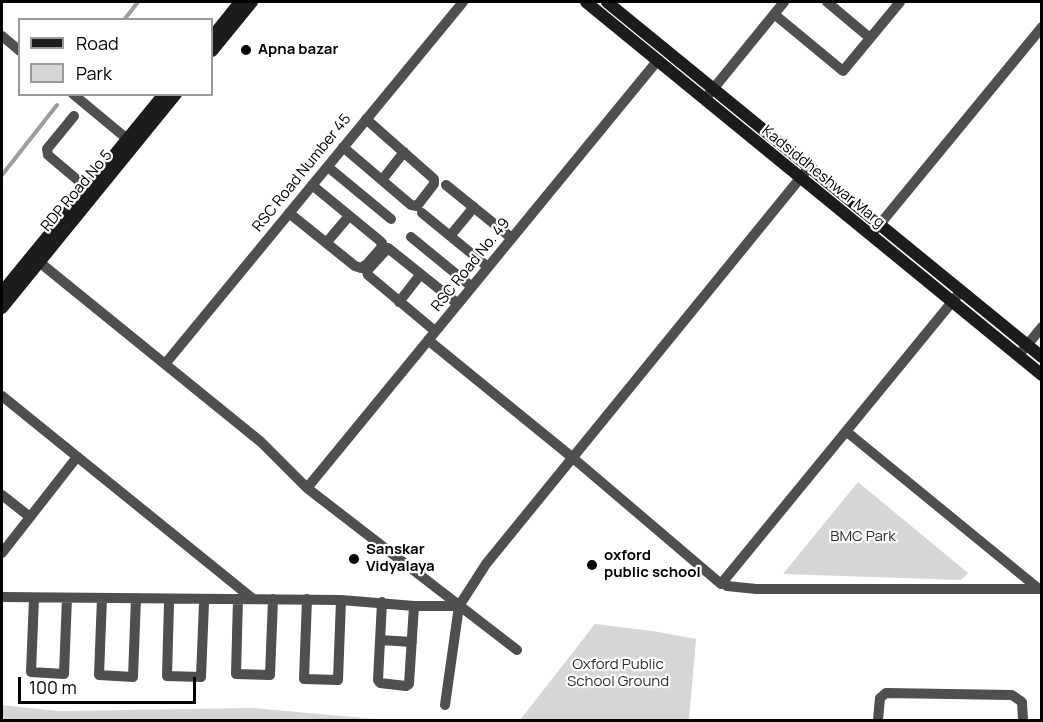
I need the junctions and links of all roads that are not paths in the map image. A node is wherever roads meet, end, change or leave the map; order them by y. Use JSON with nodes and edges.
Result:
{"nodes":[{"id":1,"x":240,"y":2,"type":"edge"},
{"id":2,"x":252,"y":2,"type":"edge"},
{"id":3,"x":463,"y":2,"type":"edge"},
{"id":4,"x":586,"y":2,"type":"edge"},
{"id":5,"x":607,"y":2,"type":"edge"},
{"id":6,"x":784,"y":2,"type":"edge"},
{"id":7,"x":827,"y":2,"type":"edge"},
{"id":8,"x":896,"y":3,"type":"edge"},
{"id":9,"x":774,"y":14,"type":"junction"},
{"id":10,"x":1041,"y":27,"type":"edge"},
{"id":11,"x":213,"y":35,"type":"edge"},
{"id":12,"x":2,"y":36,"type":"edge"},
{"id":13,"x":870,"y":38,"type":"junction"},
{"id":14,"x":18,"y":49,"type":"edge"},
{"id":15,"x":213,"y":50,"type":"edge"},
{"id":16,"x":658,"y":60,"type":"junction"},
{"id":17,"x":713,"y":88,"type":"junction"},
{"id":18,"x":75,"y":96,"type":"edge"},
{"id":19,"x":163,"y":96,"type":"edge"},
{"id":20,"x":174,"y":96,"type":"edge"},
{"id":21,"x":705,"y":99,"type":"junction"},
{"id":22,"x":74,"y":116,"type":"dead end"},
{"id":23,"x":366,"y":119,"type":"junction"},
{"id":24,"x":131,"y":142,"type":"junction"},
{"id":25,"x":343,"y":147,"type":"junction"},
{"id":26,"x":404,"y":152,"type":"junction"},
{"id":27,"x":328,"y":167,"type":"junction"},
{"id":28,"x":809,"y":167,"type":"junction"},
{"id":29,"x":801,"y":177,"type":"junction"},
{"id":30,"x":382,"y":180,"type":"junction"},
{"id":31,"x":312,"y":185,"type":"junction"},
{"id":32,"x":446,"y":185,"type":"dead end"},
{"id":33,"x":87,"y":188,"type":"junction"},
{"id":34,"x":474,"y":207,"type":"junction"},
{"id":35,"x":289,"y":213,"type":"junction"},
{"id":36,"x":422,"y":213,"type":"dead end"},
{"id":37,"x":350,"y":216,"type":"junction"},
{"id":38,"x":391,"y":219,"type":"dead end"},
{"id":39,"x":880,"y":224,"type":"junction"},
{"id":40,"x":508,"y":235,"type":"dead end"},
{"id":41,"x":871,"y":235,"type":"junction"},
{"id":42,"x":450,"y":236,"type":"junction"},
{"id":43,"x":411,"y":237,"type":"dead end"},
{"id":44,"x":326,"y":243,"type":"junction"},
{"id":45,"x":34,"y":258,"type":"junction"},
{"id":46,"x":488,"y":267,"type":"junction"},
{"id":47,"x":420,"y":275,"type":"junction"},
{"id":48,"x":472,"y":287,"type":"junction"},
{"id":49,"x":961,"y":291,"type":"junction"},
{"id":50,"x":2,"y":292,"type":"edge"},
{"id":51,"x":399,"y":302,"type":"junction"},
{"id":52,"x":952,"y":302,"type":"junction"},
{"id":53,"x":458,"y":304,"type":"junction"},
{"id":54,"x":2,"y":308,"type":"edge"},
{"id":55,"x":1041,"y":327,"type":"edge"},
{"id":56,"x":432,"y":336,"type":"junction"},
{"id":57,"x":1027,"y":345,"type":"junction"},
{"id":58,"x":1018,"y":356,"type":"junction"},
{"id":59,"x":1041,"y":357,"type":"edge"},
{"id":60,"x":165,"y":364,"type":"junction"},
{"id":61,"x":1041,"y":375,"type":"edge"},
{"id":62,"x":2,"y":396,"type":"edge"},
{"id":63,"x":847,"y":432,"type":"junction"},
{"id":64,"x":77,"y":457,"type":"junction"},
{"id":65,"x":573,"y":458,"type":"junction"},
{"id":66,"x":307,"y":488,"type":"junction"},
{"id":67,"x":2,"y":495,"type":"edge"},
{"id":68,"x":30,"y":517,"type":"junction"},
{"id":69,"x":4,"y":545,"type":"edge"},
{"id":70,"x":727,"y":586,"type":"dead end"},
{"id":71,"x":1040,"y":589,"type":"edge"},
{"id":72,"x":2,"y":597,"type":"edge"},
{"id":73,"x":34,"y":597,"type":"junction"},
{"id":74,"x":67,"y":598,"type":"junction"},
{"id":75,"x":102,"y":598,"type":"junction"},
{"id":76,"x":136,"y":598,"type":"junction"},
{"id":77,"x":238,"y":599,"type":"junction"},
{"id":78,"x":253,"y":599,"type":"junction"},
{"id":79,"x":273,"y":599,"type":"junction"},
{"id":80,"x":307,"y":599,"type":"junction"},
{"id":81,"x":341,"y":600,"type":"junction"},
{"id":82,"x":382,"y":602,"type":"junction"},
{"id":83,"x":169,"y":603,"type":"dead end"},
{"id":84,"x":204,"y":603,"type":"dead end"},
{"id":85,"x":414,"y":606,"type":"junction"},
{"id":86,"x":459,"y":606,"type":"junction"},
{"id":87,"x":380,"y":639,"type":"junction"},
{"id":88,"x":412,"y":642,"type":"junction"},
{"id":89,"x":517,"y":650,"type":"dead end"},
{"id":90,"x":445,"y":705,"type":"dead end"},
{"id":91,"x":878,"y":720,"type":"edge"},
{"id":92,"x":1023,"y":720,"type":"edge"}],
"edges":[{"from":1,"to":11,"type":"street"},
{"from":2,"to":15,"type":"street"},
{"from":3,"to":23,"type":"street","name":"RSC Road Number 45"},
{"from":4,"to":16,"type":"street","name":"Kadsiddheshwar Marg"},
{"from":5,"to":17,"type":"street","name":"Kadsiddheshwar Marg"},
{"from":6,"to":9,"type":"street"},
{"from":7,"to":13,"type":"street"},
{"from":8,"to":13,"type":"street"},
{"from":9,"to":13,"type":"street"},
{"from":9,"to":17,"type":"street"},
{"from":10,"to":39,"type":"street"},
{"from":12,"to":14,"type":"street"},
{"from":16,"to":21,"type":"street","name":"Kadsiddheshwar Marg"},
{"from":16,"to":46,"type":"street","name":"RSC Road No. 49"},
{"from":17,"to":21,"type":"street"},
{"from":17,"to":28,"type":"street","name":"Kadsiddheshwar Marg"},
{"from":18,"to":24,"type":"street"},
{"from":19,"to":24,"type":"street","name":"RDP Road No 5"},
{"from":20,"to":24,"type":"street","name":"RDP Road No 5"},
{"from":21,"to":29,"type":"street","name":"Kadsiddheshwar Marg"},
{"from":22,"to":33,"type":"street"},
{"from":23,"to":25,"type":"street","name":"RSC Road Number 45"},
{"from":23,"to":26,"type":"street"},
{"from":24,"to":33,"type":"street","name":"RDP Road No 5"},
{"from":24,"to":45,"type":"street","name":"RDP Road No 5"},
{"from":25,"to":27,"type":"street","name":"RSC Road Number 45"},
{"from":25,"to":30,"type":"street"},
{"from":26,"to":30,"type":"street"},
{"from":26,"to":30,"type":"street"},
{"from":27,"to":31,"type":"street","name":"RSC Road Number 45"},
{"from":27,"to":38,"type":"street"},
{"from":28,"to":29,"type":"street"},
{"from":28,"to":39,"type":"street","name":"Kadsiddheshwar Marg"},
{"from":29,"to":41,"type":"street","name":"Kadsiddheshwar Marg"},
{"from":29,"to":65,"type":"street"},
{"from":31,"to":35,"type":"street","name":"RSC Road Number 45"},
{"from":31,"to":37,"type":"street"},
{"from":32,"to":34,"type":"street"},
{"from":33,"to":45,"type":"street","name":"RDP Road No 5"},
{"from":34,"to":40,"type":"street"},
{"from":34,"to":42,"type":"street"},
{"from":35,"to":44,"type":"street"},
{"from":35,"to":60,"type":"street","name":"RSC Road Number 45"},
{"from":36,"to":42,"type":"street"},
{"from":37,"to":44,"type":"street"},
{"from":37,"to":44,"type":"street"},
{"from":39,"to":41,"type":"street"},
{"from":39,"to":49,"type":"street","name":"Kadsiddheshwar Marg"},
{"from":41,"to":52,"type":"street","name":"Kadsiddheshwar Marg"},
{"from":42,"to":46,"type":"street"},
{"from":43,"to":48,"type":"street"},
{"from":45,"to":50,"type":"street","name":"RDP Road No 5"},
{"from":45,"to":54,"type":"street","name":"RDP Road No 5"},
{"from":45,"to":60,"type":"street"},
{"from":46,"to":48,"type":"street","name":"RSC Road No. 49"},
{"from":47,"to":51,"type":"street"},
{"from":47,"to":51,"type":"street"},
{"from":47,"to":53,"type":"street"},
{"from":48,"to":53,"type":"street","name":"RSC Road No. 49"},
{"from":49,"to":52,"type":"street"},
{"from":49,"to":57,"type":"street","name":"Kadsiddheshwar Marg"},
{"from":51,"to":56,"type":"street"},
{"from":52,"to":58,"type":"street","name":"Kadsiddheshwar Marg"},
{"from":52,"to":63,"type":"street"},
{"from":53,"to":56,"type":"street","name":"RSC Road No. 49"},
{"from":55,"to":57,"type":"street"},
{"from":56,"to":65,"type":"street"},
{"from":56,"to":66,"type":"street","name":"RSC Road No. 49"},
{"from":57,"to":58,"type":"street"},
{"from":57,"to":59,"type":"street","name":"Kadsiddheshwar Marg"},
{"from":58,"to":61,"type":"street","name":"Kadsiddheshwar Marg"},
{"from":60,"to":66,"type":"street"},
{"from":62,"to":64,"type":"street"},
{"from":63,"to":65,"type":"street"},
{"from":63,"to":71,"type":"street"},
{"from":64,"to":68,"type":"street"},
{"from":64,"to":78,"type":"street"},
{"from":65,"to":86,"type":"street"},
{"from":66,"to":86,"type":"street"},
{"from":67,"to":68,"type":"street"},
{"from":68,"to":69,"type":"street"},
{"from":70,"to":71,"type":"street"},
{"from":72,"to":73,"type":"street"},
{"from":73,"to":74,"type":"street"},
{"from":73,"to":74,"type":"street"},
{"from":74,"to":75,"type":"street"},
{"from":75,"to":76,"type":"street"},
{"from":75,"to":76,"type":"street"},
{"from":76,"to":77,"type":"street"},
{"from":77,"to":78,"type":"street"},
{"from":77,"to":79,"type":"street"},
{"from":78,"to":79,"type":"street"},
{"from":79,"to":80,"type":"street"},
{"from":80,"to":81,"type":"street"},
{"from":80,"to":81,"type":"street"},
{"from":81,"to":82,"type":"street"},
{"from":82,"to":85,"type":"street"},
{"from":82,"to":87,"type":"street"},
{"from":83,"to":84,"type":"street"},
{"from":85,"to":86,"type":"street"},
{"from":85,"to":88,"type":"street"},
{"from":86,"to":89,"type":"street"},
{"from":86,"to":90,"type":"street"},
{"from":87,"to":88,"type":"street"},
{"from":87,"to":88,"type":"street"},
{"from":91,"to":92,"type":"street"}]}
